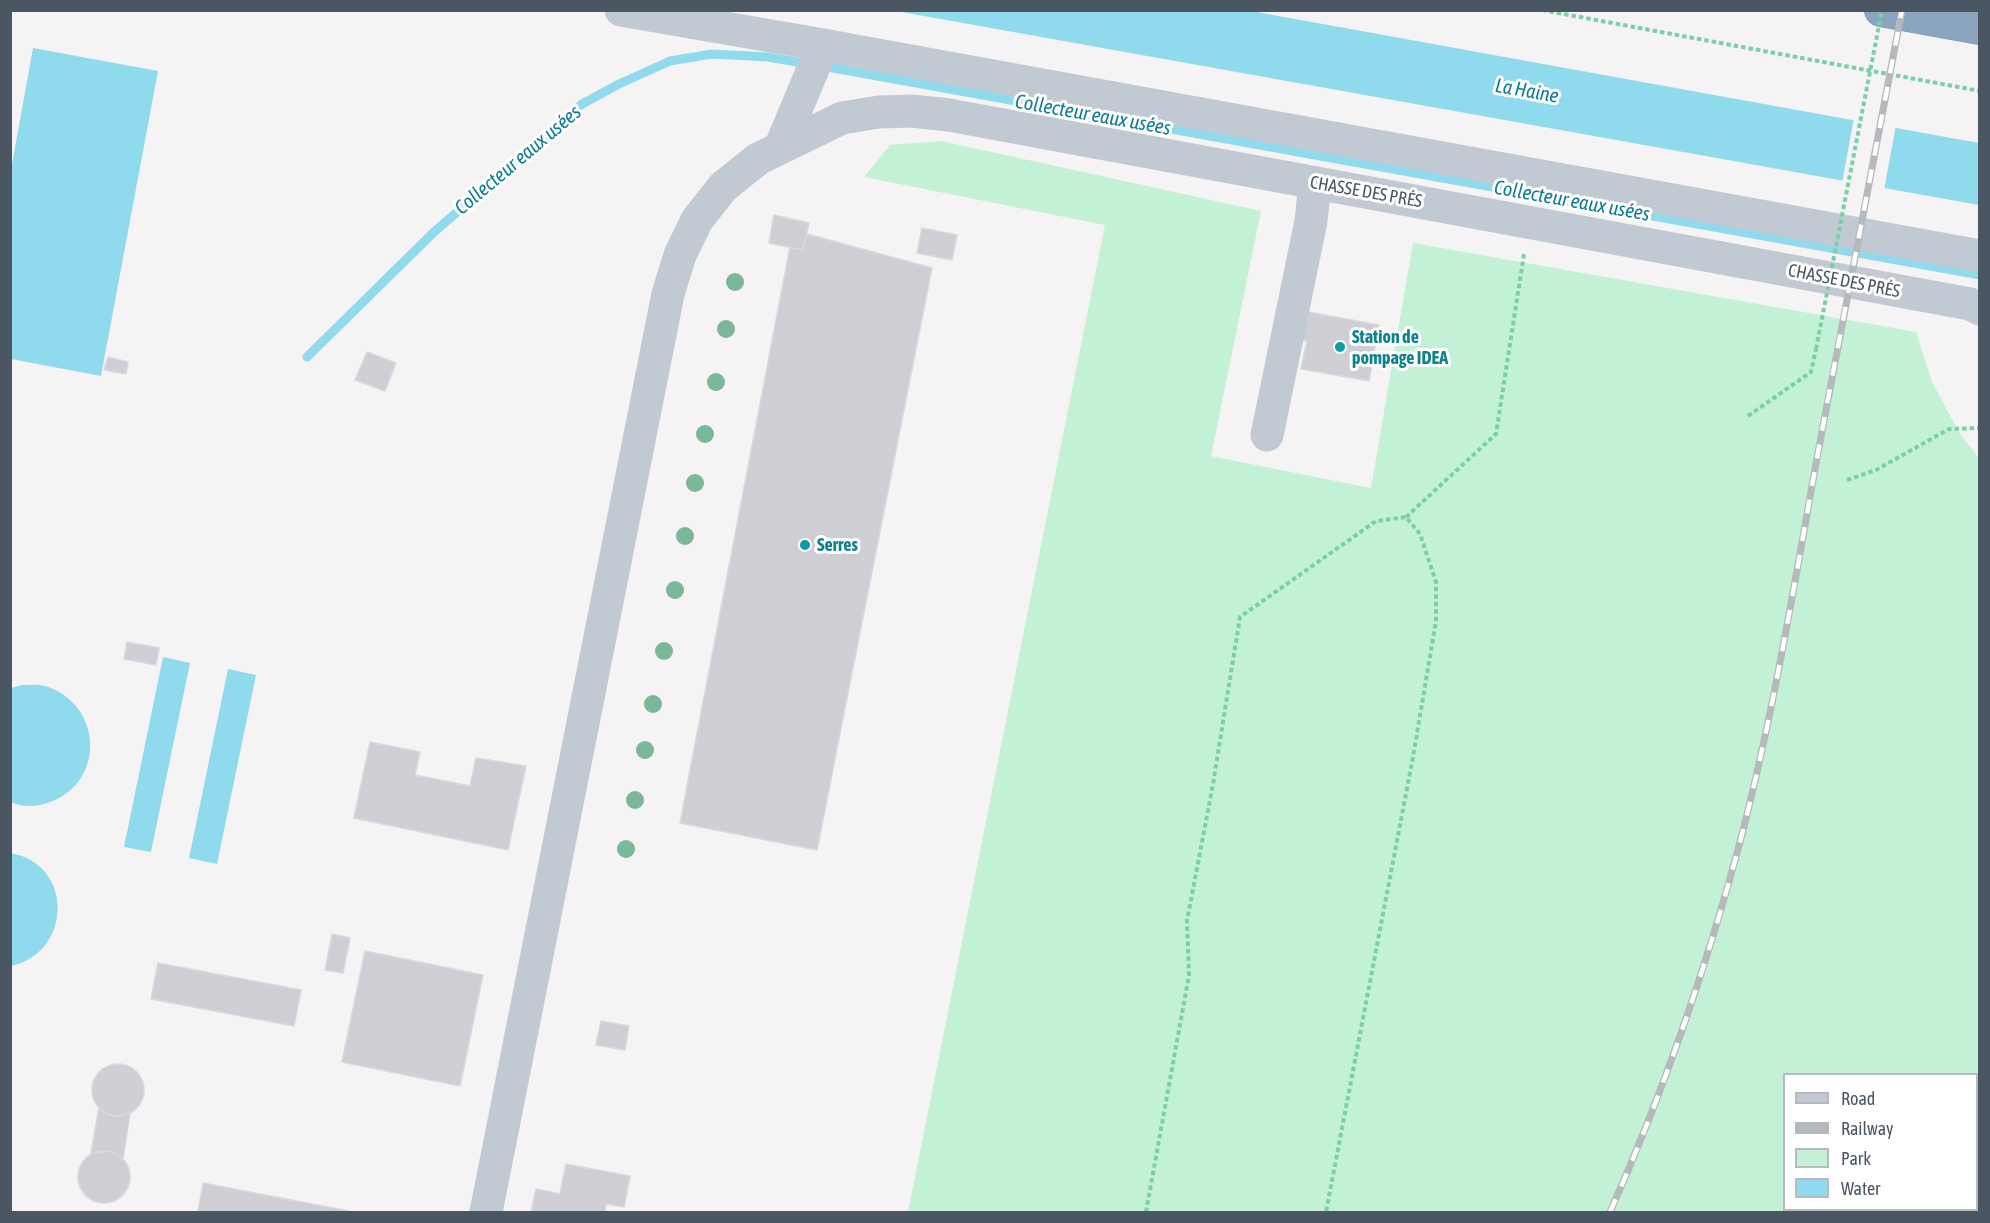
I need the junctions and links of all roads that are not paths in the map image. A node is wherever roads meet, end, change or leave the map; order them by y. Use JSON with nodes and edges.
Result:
{"nodes":[{"id":1,"x":621,"y":10,"type":"edge"},
{"id":2,"x":1881,"y":10,"type":"edge"},
{"id":3,"x":1980,"y":28,"type":"edge"},
{"id":4,"x":823,"y":45,"type":"junction"},
{"id":5,"x":769,"y":154,"type":"junction"},
{"id":6,"x":1315,"y":183,"type":"junction"},
{"id":7,"x":1980,"y":256,"type":"edge"},
{"id":8,"x":1980,"y":309,"type":"edge"},
{"id":9,"x":1267,"y":435,"type":"dead end"},
{"id":10,"x":486,"y":1212,"type":"edge"}],
"edges":[{"from":1,"to":4,"type":"street"},
{"from":2,"to":3,"type":"highway"},
{"from":4,"to":5,"type":"street"},
{"from":4,"to":7,"type":"street"},
{"from":5,"to":6,"type":"street","name":"CHASSE DES PRÉS"},
{"from":5,"to":10,"type":"street","name":"CHASSE DES PRÉS"},
{"from":6,"to":8,"type":"street","name":"CHASSE DES PRÉS"},
{"from":6,"to":9,"type":"street"}]}
